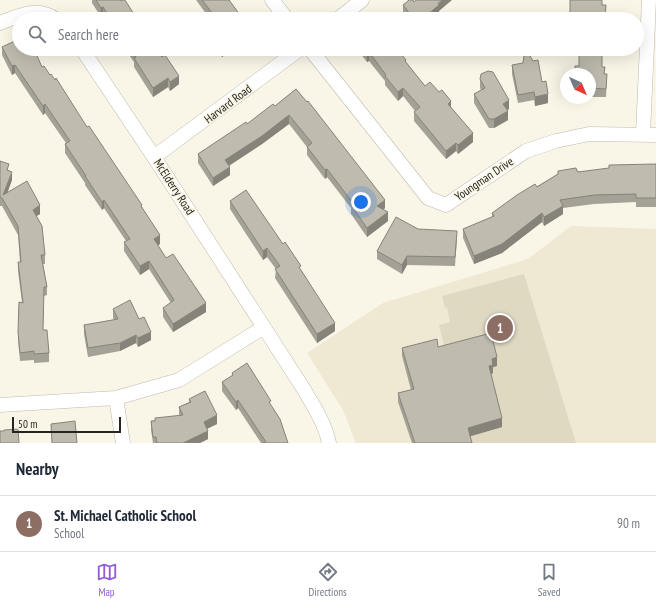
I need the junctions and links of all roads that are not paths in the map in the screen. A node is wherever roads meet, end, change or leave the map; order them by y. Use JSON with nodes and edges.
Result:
{"nodes":[{"id":1,"x":272,"y":0,"type":"edge"},
{"id":2,"x":362,"y":0,"type":"edge"},
{"id":3,"x":649,"y":0,"type":"edge"},
{"id":4,"x":281,"y":12,"type":"edge"},
{"id":5,"x":347,"y":12,"type":"edge"},
{"id":6,"x":12,"y":18,"type":"edge"},
{"id":7,"x":0,"y":23,"type":"edge"},
{"id":8,"x":87,"y":56,"type":"edge"},
{"id":9,"x":291,"y":56,"type":"edge"},
{"id":10,"x":316,"y":56,"type":"edge"},
{"id":11,"x":650,"y":134,"type":"edge"},
{"id":12,"x":154,"y":157,"type":"junction"},
{"id":13,"x":264,"y":327,"type":"junction"},
{"id":14,"x":116,"y":398,"type":"junction"},
{"id":15,"x":0,"y":405,"type":"edge"},
{"id":16,"x":123,"y":443,"type":"edge"},
{"id":17,"x":329,"y":443,"type":"edge"}],
"edges":[{"from":1,"to":4,"type":"street"},
{"from":2,"to":5,"type":"street"},
{"from":3,"to":11,"type":"street"},
{"from":6,"to":7,"type":"street"},
{"from":8,"to":12,"type":"street","name":"McElderry Road"},
{"from":9,"to":12,"type":"street","name":"Harvard Road"},
{"from":10,"to":11,"type":"street","name":"Youngman Drive"},
{"from":12,"to":13,"type":"street","name":"McElderry Road"},
{"from":13,"to":14,"type":"street"},
{"from":13,"to":17,"type":"street","name":"McElderry Road"},
{"from":14,"to":15,"type":"street"},
{"from":14,"to":16,"type":"street"}]}
